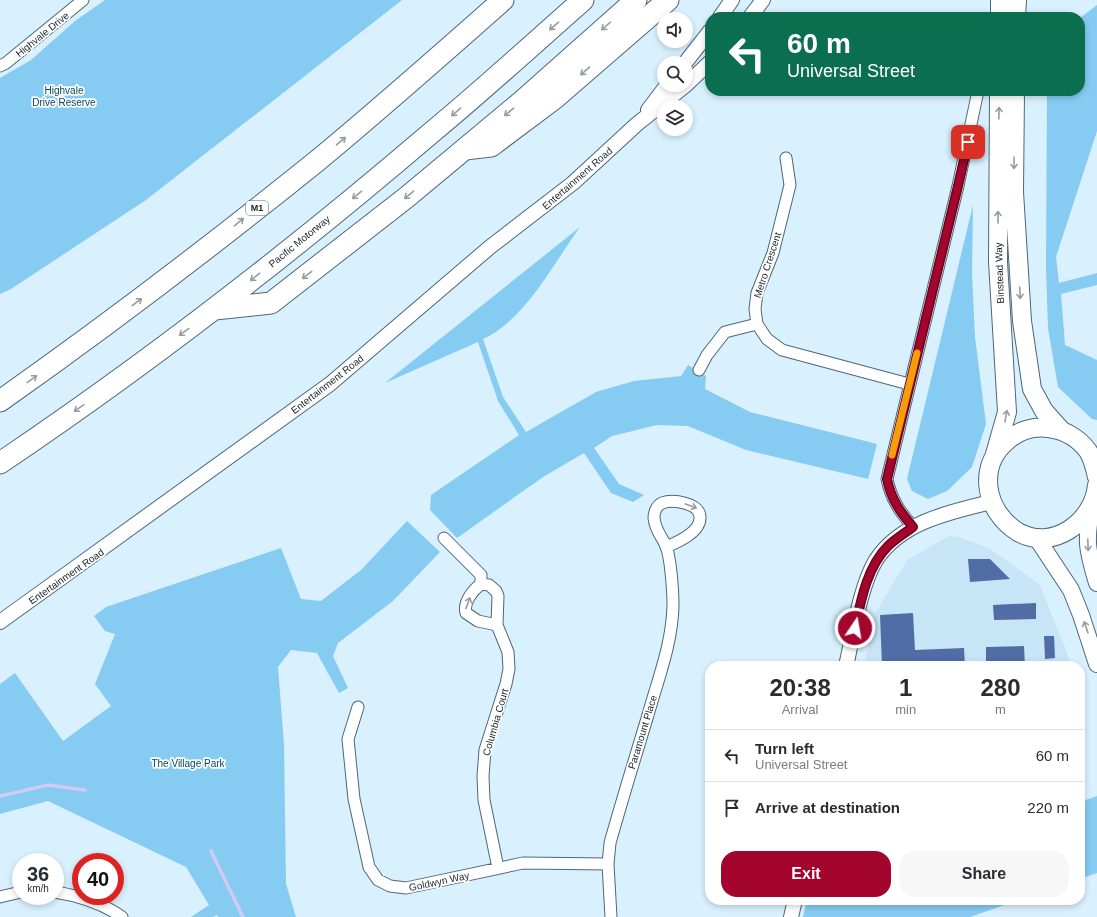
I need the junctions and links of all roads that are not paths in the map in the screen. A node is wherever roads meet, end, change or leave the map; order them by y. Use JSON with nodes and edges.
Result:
{"nodes":[{"id":1,"x":83,"y":0,"type":"edge"},
{"id":2,"x":503,"y":0,"type":"edge"},
{"id":3,"x":583,"y":0,"type":"edge"},
{"id":4,"x":636,"y":0,"type":"edge"},
{"id":5,"x":668,"y":0,"type":"edge"},
{"id":6,"x":732,"y":0,"type":"edge"},
{"id":7,"x":763,"y":0,"type":"edge"},
{"id":8,"x":1000,"y":0,"type":"edge"},
{"id":9,"x":1017,"y":0,"type":"edge"},
{"id":10,"x":724,"y":12,"type":"edge"},
{"id":11,"x":754,"y":12,"type":"edge"},
{"id":12,"x":1000,"y":12,"type":"edge"},
{"id":13,"x":1016,"y":12,"type":"edge"},
{"id":14,"x":705,"y":37,"type":"edge"},
{"id":15,"x":690,"y":56,"type":"edge"},
{"id":16,"x":0,"y":66,"type":"edge"},
{"id":17,"x":705,"y":67,"type":"edge"},
{"id":18,"x":693,"y":78,"type":"edge"},
{"id":19,"x":662,"y":92,"type":"edge"},
{"id":20,"x":677,"y":92,"type":"edge"},
{"id":21,"x":977,"y":96,"type":"edge"},
{"id":22,"x":999,"y":96,"type":"edge"},
{"id":23,"x":1015,"y":96,"type":"edge"},
{"id":24,"x":637,"y":124,"type":"junction"},
{"id":25,"x":465,"y":149,"type":"junction"},
{"id":26,"x":786,"y":158,"type":"dead end"},
{"id":27,"x":215,"y":309,"type":"junction"},
{"id":28,"x":757,"y":324,"type":"junction"},
{"id":29,"x":699,"y":370,"type":"dead end"},
{"id":30,"x":909,"y":384,"type":"junction"},
{"id":31,"x":0,"y":401,"type":"edge"},
{"id":32,"x":1061,"y":430,"type":"junction"},
{"id":33,"x":1079,"y":441,"type":"junction"},
{"id":34,"x":1097,"y":441,"type":"edge"},
{"id":35,"x":995,"y":454,"type":"junction"},
{"id":36,"x":0,"y":464,"type":"edge"},
{"id":37,"x":1096,"y":491,"type":"edge"},
{"id":38,"x":991,"y":502,"type":"junction"},
{"id":39,"x":913,"y":527,"type":"junction"},
{"id":40,"x":1036,"y":537,"type":"junction"},
{"id":41,"x":444,"y":538,"type":"dead end"},
{"id":42,"x":666,"y":547,"type":"junction"},
{"id":43,"x":1097,"y":583,"type":"edge"},
{"id":44,"x":481,"y":584,"type":"junction"},
{"id":45,"x":0,"y":622,"type":"edge"},
{"id":46,"x":497,"y":625,"type":"junction"},
{"id":47,"x":847,"y":661,"type":"edge"},
{"id":48,"x":1097,"y":664,"type":"edge"},
{"id":49,"x":358,"y":707,"type":"dead end"},
{"id":50,"x":608,"y":864,"type":"junction"},
{"id":51,"x":498,"y":868,"type":"junction"},
{"id":52,"x":64,"y":894,"type":"edge"},
{"id":53,"x":12,"y":895,"type":"edge"},
{"id":54,"x":0,"y":898,"type":"edge"},
{"id":55,"x":793,"y":905,"type":"edge"},
{"id":56,"x":122,"y":917,"type":"edge"},
{"id":57,"x":611,"y":917,"type":"edge"},
{"id":58,"x":791,"y":917,"type":"edge"}],
"edges":[{"from":1,"to":16,"type":"street","name":"Highvale Drive"},
{"from":31,"to":2,"type":"highway","number":"M1","one_way":true},
{"from":3,"to":27,"type":"highway","name":"Pacific Motorway","one_way":true},
{"from":4,"to":25,"type":"highway","one_way":true},
{"from":5,"to":25,"type":"highway","one_way":true},
{"from":6,"to":10,"type":"street"},
{"from":7,"to":11,"type":"street"},
{"from":8,"to":12,"type":"main road"},
{"from":9,"to":13,"type":"main road"},
{"from":14,"to":15,"type":"street"},
{"from":17,"to":18,"type":"street","name":"Entertainment Road"},
{"from":19,"to":24,"type":"street","name":"Entertainment Road"},
{"from":20,"to":24,"type":"street","name":"Entertainment Road"},
{"from":21,"to":30,"type":"street"},
{"from":35,"to":22,"type":"main road","name":"Binstead Way","one_way":true},
{"from":23,"to":32,"type":"main road","name":"Binstead Way","one_way":true},
{"from":24,"to":45,"type":"street","name":"Entertainment Road"},
{"from":25,"to":27,"type":"highway","one_way":true},
{"from":26,"to":28,"type":"street","name":"Metro Crescent"},
{"from":27,"to":36,"type":"highway","name":"Pacific Motorway","one_way":true},
{"from":28,"to":29,"type":"street"},
{"from":28,"to":30,"type":"street"},
{"from":30,"to":39,"type":"street"},
{"from":32,"to":33,"type":"main road"},
{"from":32,"to":35,"type":"main road"},
{"from":33,"to":34,"type":"main road"},
{"from":33,"to":37,"type":"main road"},
{"from":35,"to":38,"type":"main road"},
{"from":37,"to":40,"type":"main road"},
{"from":37,"to":43,"type":"main road","one_way":true},
{"from":38,"to":39,"type":"street"},
{"from":38,"to":40,"type":"main road"},
{"from":39,"to":47,"type":"street"},
{"from":48,"to":40,"type":"main road","one_way":true},
{"from":41,"to":44,"type":"street"},
{"from":42,"to":42,"type":"street","name":"Paramount Place","one_way":true},
{"from":42,"to":50,"type":"street","name":"Paramount Place"},
{"from":44,"to":46,"type":"street","name":"Columbia Court"},
{"from":46,"to":44,"type":"street","one_way":true},
{"from":46,"to":51,"type":"street","name":"Columbia Court"},
{"from":49,"to":51,"type":"street","name":"Goldwyn Way"},
{"from":50,"to":51,"type":"street","name":"Goldwyn Way"},
{"from":50,"to":57,"type":"street","name":"Paramount Place"},
{"from":52,"to":56,"type":"street"},
{"from":53,"to":54,"type":"street"},
{"from":55,"to":58,"type":"street"}]}
